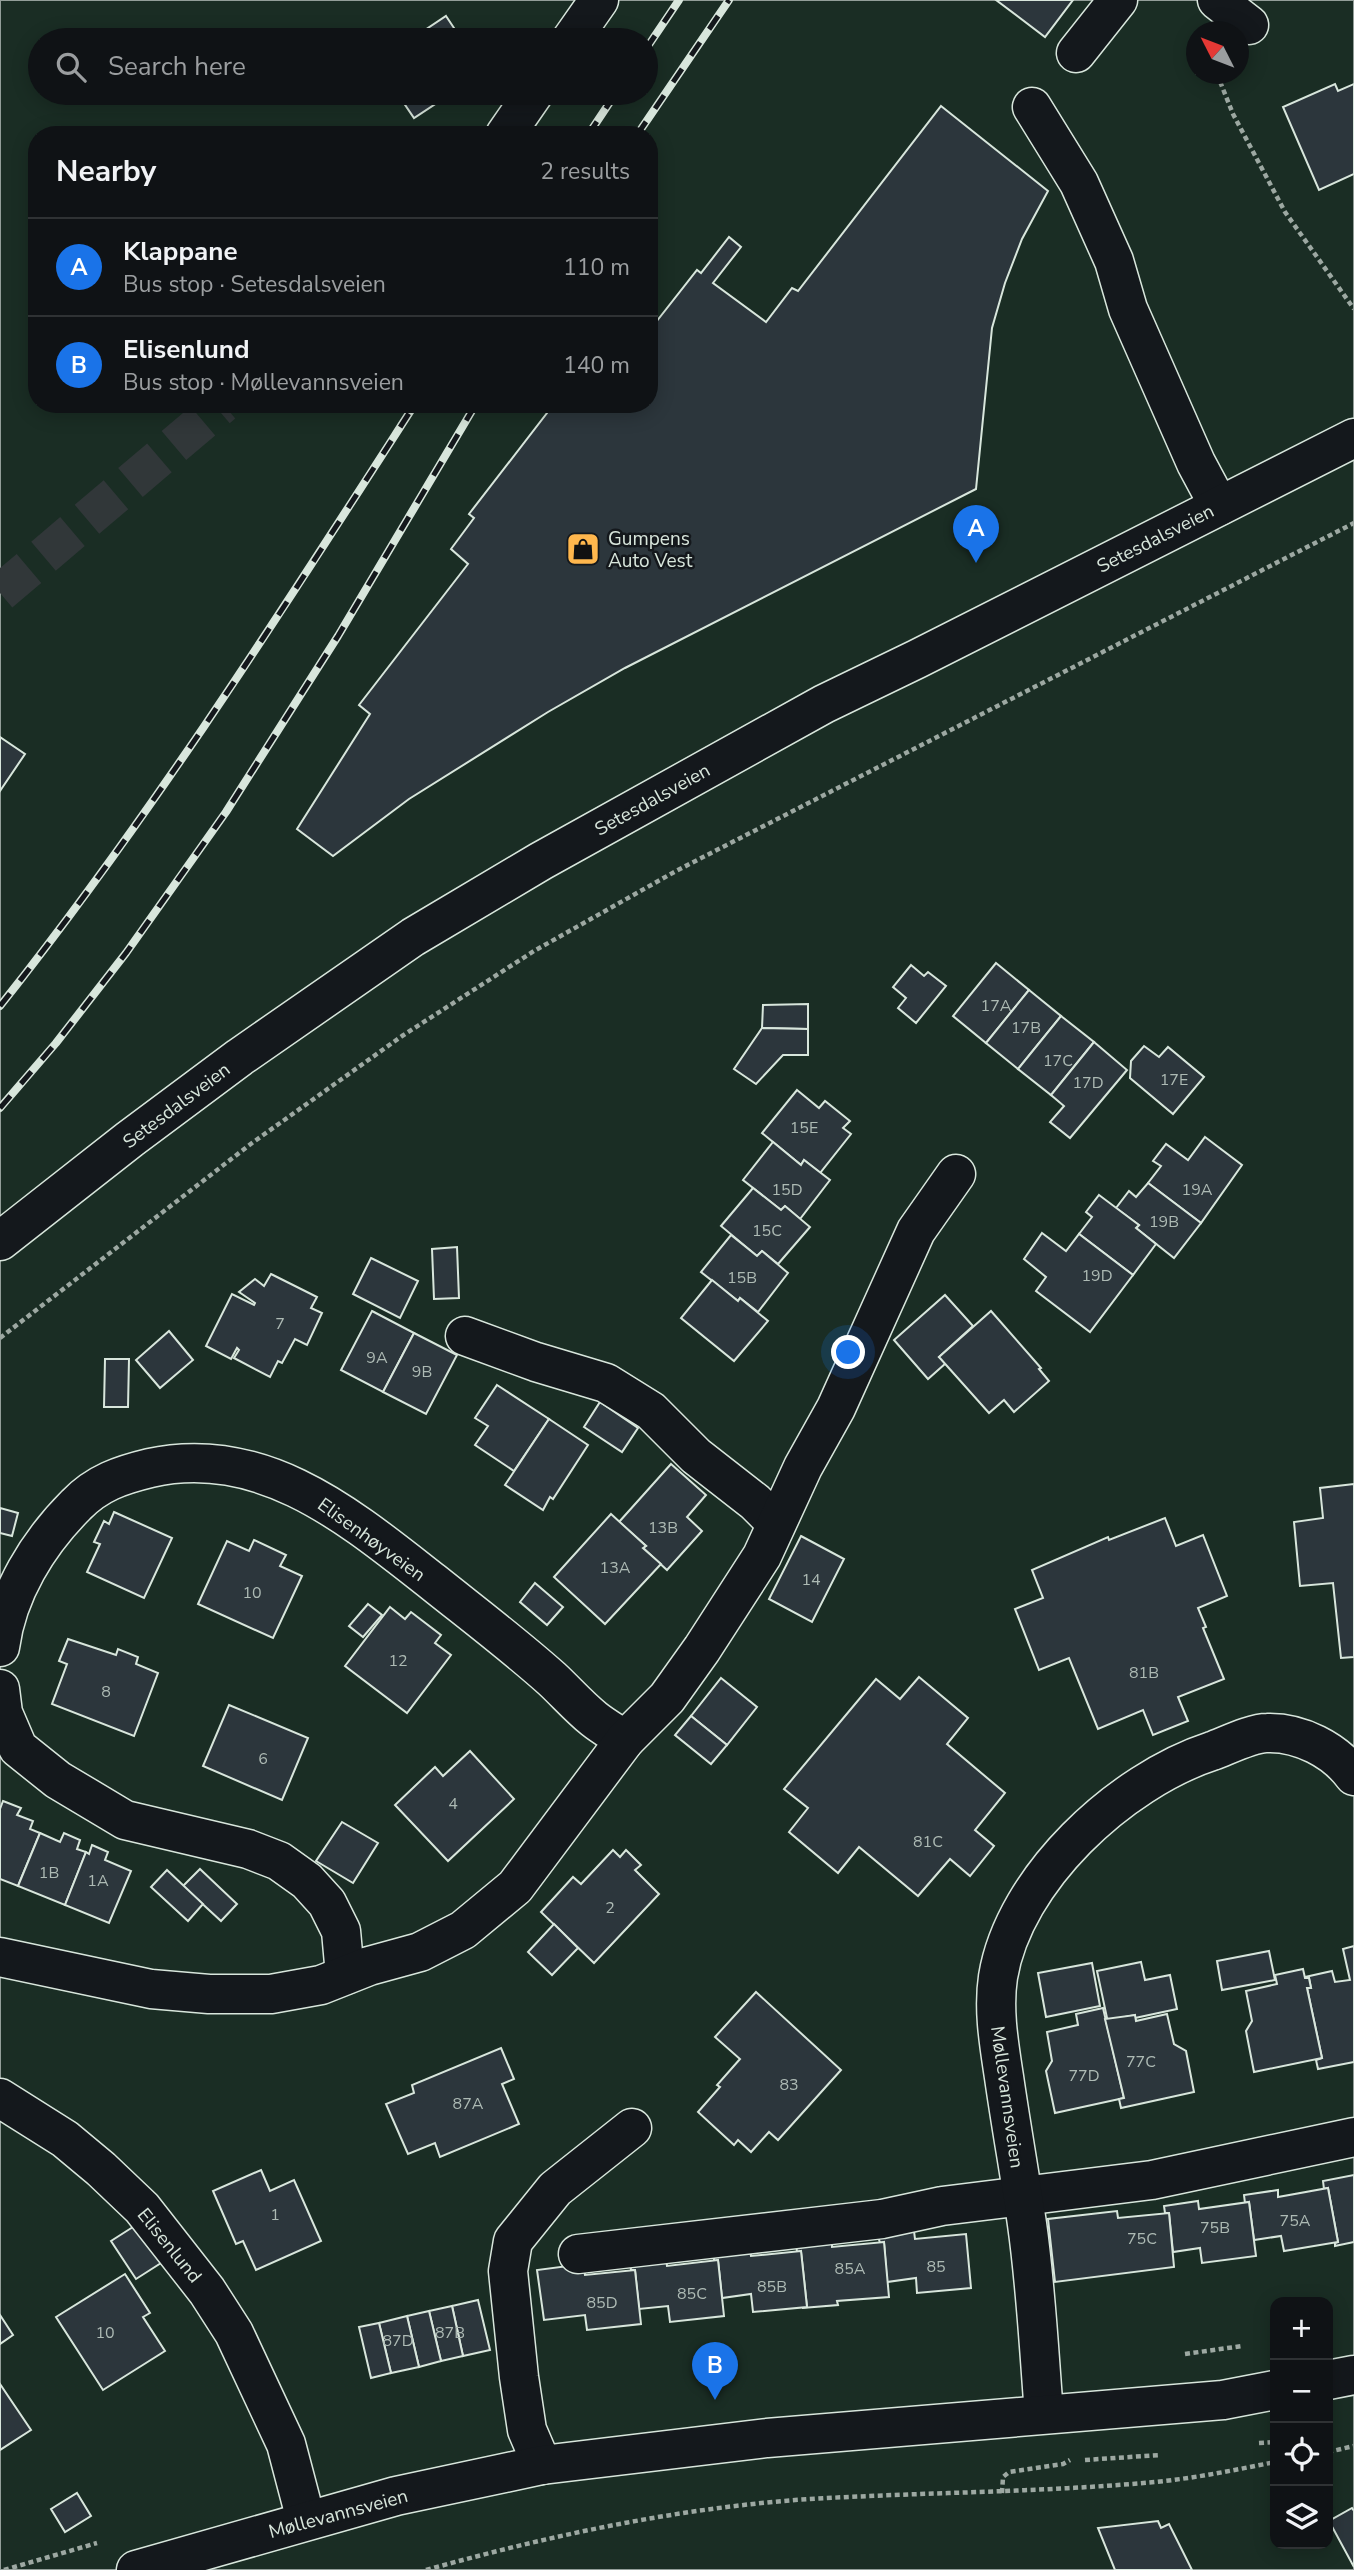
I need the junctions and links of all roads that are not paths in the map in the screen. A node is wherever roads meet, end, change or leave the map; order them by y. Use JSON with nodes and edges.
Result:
{"nodes":[{"id":1,"x":599,"y":0,"type":"edge"},
{"id":2,"x":1118,"y":0,"type":"edge"},
{"id":3,"x":1217,"y":0,"type":"edge"},
{"id":4,"x":1245,"y":21,"type":"edge"},
{"id":5,"x":579,"y":28,"type":"edge"},
{"id":6,"x":1076,"y":53,"type":"dead end"},
{"id":7,"x":526,"y":105,"type":"edge"},
{"id":8,"x":1032,"y":107,"type":"dead end"},
{"id":9,"x":511,"y":126,"type":"edge"},
{"id":10,"x":1354,"y":438,"type":"edge"},
{"id":11,"x":1219,"y":506,"type":"junction"},
{"id":12,"x":956,"y":1174,"type":"dead end"},
{"id":13,"x":0,"y":1241,"type":"edge"},
{"id":14,"x":465,"y":1336,"type":"dead end"},
{"id":15,"x":776,"y":1523,"type":"junction"},
{"id":16,"x":0,"y":1647,"type":"edge"},
{"id":17,"x":0,"y":1689,"type":"edge"},
{"id":18,"x":625,"y":1740,"type":"junction"},
{"id":19,"x":1354,"y":1776,"type":"edge"},
{"id":20,"x":0,"y":1957,"type":"edge"},
{"id":21,"x":345,"y":1975,"type":"junction"},
{"id":22,"x":0,"y":2098,"type":"edge"},
{"id":23,"x":632,"y":2128,"type":"dead end"},
{"id":24,"x":1354,"y":2137,"type":"edge"},
{"id":25,"x":1021,"y":2196,"type":"junction"},
{"id":26,"x":578,"y":2254,"type":"dead end"},
{"id":27,"x":1354,"y":2375,"type":"edge"},
{"id":28,"x":1333,"y":2379,"type":"edge"},
{"id":29,"x":1270,"y":2391,"type":"edge"},
{"id":30,"x":1044,"y":2414,"type":"junction"},
{"id":31,"x":542,"y":2465,"type":"junction"},
{"id":32,"x":306,"y":2520,"type":"junction"},
{"id":33,"x":136,"y":2570,"type":"edge"}],
"edges":[{"from":1,"to":5,"type":"main road"},
{"from":2,"to":6,"type":"main road"},
{"from":3,"to":4,"type":"main road"},
{"from":7,"to":9,"type":"main road"},
{"from":8,"to":11,"type":"main road"},
{"from":10,"to":11,"type":"main road","name":"Setesdalsveien"},
{"from":11,"to":13,"type":"main road","name":"Setesdalsveien"},
{"from":12,"to":15,"type":"main road"},
{"from":14,"to":15,"type":"main road"},
{"from":15,"to":18,"type":"main road"},
{"from":16,"to":18,"type":"main road","name":"Elisenhøyveien"},
{"from":17,"to":21,"type":"main road"},
{"from":18,"to":21,"type":"main road"},
{"from":19,"to":25,"type":"main road","name":"Møllevannsveien"},
{"from":20,"to":21,"type":"main road"},
{"from":22,"to":32,"type":"main road","name":"Elisenlund"},
{"from":23,"to":31,"type":"main road"},
{"from":24,"to":25,"type":"main road","name":"Møllevannsveien"},
{"from":25,"to":26,"type":"main road","name":"Møllevannsveien"},
{"from":25,"to":30,"type":"main road","name":"Møllevannsveien"},
{"from":27,"to":28,"type":"main road"},
{"from":29,"to":30,"type":"main road","name":"Møllevannsveien"},
{"from":30,"to":31,"type":"main road","name":"Møllevannsveien"},
{"from":31,"to":32,"type":"main road","name":"Møllevannsveien"},
{"from":32,"to":33,"type":"main road","name":"Møllevannsveien"}]}
